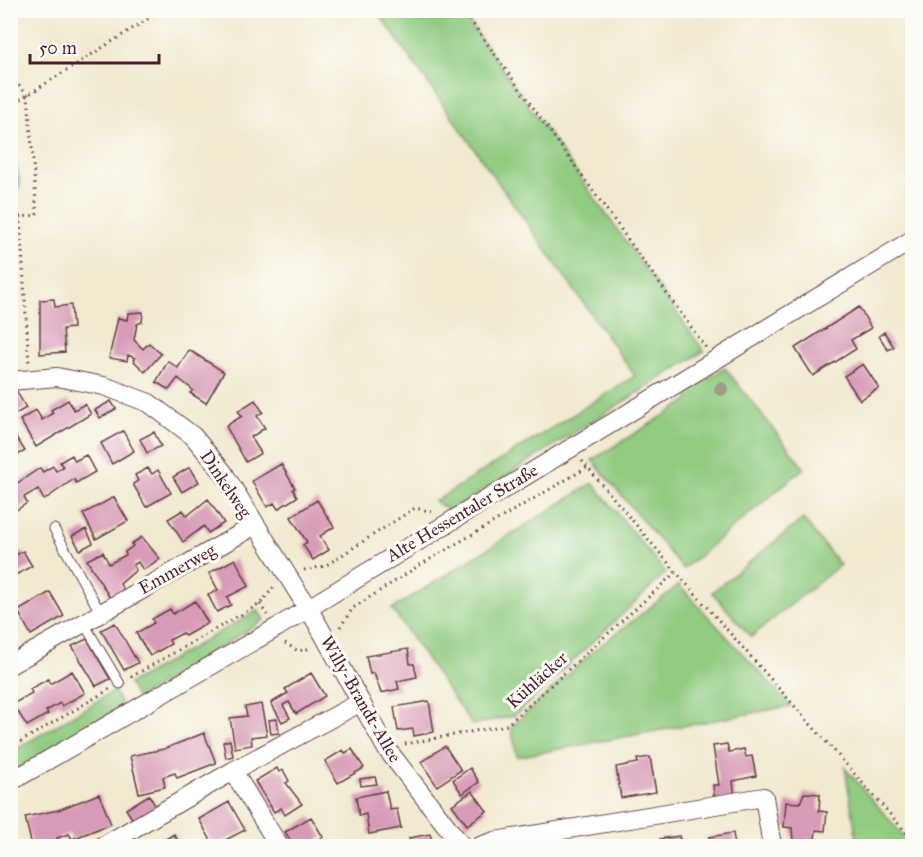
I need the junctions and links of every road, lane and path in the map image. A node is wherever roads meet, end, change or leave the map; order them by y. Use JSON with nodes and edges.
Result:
{"nodes":[{"id":1,"x":162,"y":10,"type":"edge"},
{"id":2,"x":464,"y":10,"type":"edge"},
{"id":3,"x":10,"y":77,"type":"edge"},
{"id":4,"x":28,"y":95,"type":"junction"},
{"id":5,"x":10,"y":106,"type":"edge"},
{"id":6,"x":912,"y":240,"type":"edge"},
{"id":7,"x":714,"y":359,"type":"junction"},
{"id":8,"x":30,"y":378,"type":"junction"},
{"id":9,"x":10,"y":381,"type":"edge"},
{"id":10,"x":567,"y":449,"type":"junction"},
{"id":11,"x":588,"y":467,"type":"junction"},
{"id":12,"x":455,"y":517,"type":"junction"},
{"id":13,"x":255,"y":526,"type":"junction"},
{"id":14,"x":54,"y":529,"type":"dead end"},
{"id":15,"x":676,"y":572,"type":"junction"},
{"id":16,"x":286,"y":573,"type":"junction"},
{"id":17,"x":260,"y":604,"type":"junction"},
{"id":18,"x":306,"y":608,"type":"junction"},
{"id":19,"x":100,"y":612,"type":"junction"},
{"id":20,"x":83,"y":622,"type":"junction"},
{"id":21,"x":276,"y":628,"type":"junction"},
{"id":22,"x":327,"y":642,"type":"junction"},
{"id":23,"x":10,"y":665,"type":"edge"},
{"id":24,"x":120,"y":684,"type":"junction"},
{"id":25,"x":361,"y":702,"type":"junction"},
{"id":26,"x":10,"y":748,"type":"edge"},
{"id":27,"x":386,"y":748,"type":"junction"},
{"id":28,"x":233,"y":771,"type":"junction"},
{"id":29,"x":10,"y":782,"type":"edge"},
{"id":30,"x":912,"y":839,"type":"edge"},
{"id":31,"x":103,"y":846,"type":"edge"},
{"id":32,"x":279,"y":846,"type":"edge"},
{"id":33,"x":462,"y":846,"type":"edge"},
{"id":34,"x":480,"y":846,"type":"edge"},
{"id":35,"x":772,"y":846,"type":"edge"}],
"edges":[{"from":1,"to":4,"type":"path"},
{"from":2,"to":7,"type":"path"},
{"from":3,"to":4,"type":"path"},
{"from":4,"to":5,"type":"path"},
{"from":4,"to":8,"type":"path"},
{"from":6,"to":7,"type":"street","name":"Alte Hessentaler Straße"},
{"from":7,"to":10,"type":"street","name":"Alte Hessentaler Straße"},
{"from":8,"to":9,"type":"street","name":"Dinkelweg"},
{"from":8,"to":13,"type":"street","name":"Dinkelweg"},
{"from":10,"to":11,"type":"path"},
{"from":10,"to":12,"type":"street","name":"Alte Hessentaler Straße"},
{"from":11,"to":15,"type":"path"},
{"from":11,"to":22,"type":"path"},
{"from":12,"to":16,"type":"path"},
{"from":12,"to":18,"type":"street","name":"Alte Hessentaler Straße"},
{"from":13,"to":16,"type":"street","name":"Dinkelweg"},
{"from":13,"to":19,"type":"street","name":"Emmerweg"},
{"from":14,"to":19,"type":"lane"},
{"from":15,"to":27,"type":"path","name":"Kühläcker"},
{"from":15,"to":30,"type":"path"},
{"from":16,"to":17,"type":"path"},
{"from":16,"to":18,"type":"street","name":"Dinkelweg"},
{"from":17,"to":21,"type":"path"},
{"from":17,"to":24,"type":"path"},
{"from":18,"to":21,"type":"street","name":"Alte Hessentaler Straße"},
{"from":18,"to":22,"type":"street","name":"Willy-Brandt-Allee"},
{"from":19,"to":20,"type":"street","name":"Emmerweg"},
{"from":20,"to":23,"type":"street","name":"Emmerweg"},
{"from":20,"to":24,"type":"lane"},
{"from":21,"to":22,"type":"path"},
{"from":21,"to":29,"type":"street","name":"Alte Hessentaler Straße"},
{"from":22,"to":25,"type":"street","name":"Willy-Brandt-Allee"},
{"from":24,"to":26,"type":"path"},
{"from":25,"to":27,"type":"street","name":"Willy-Brandt-Allee"},
{"from":25,"to":28,"type":"street"},
{"from":27,"to":33,"type":"street","name":"Willy-Brandt-Allee"},
{"from":28,"to":31,"type":"street"},
{"from":28,"to":32,"type":"street"},
{"from":34,"to":35,"type":"street"}]}
